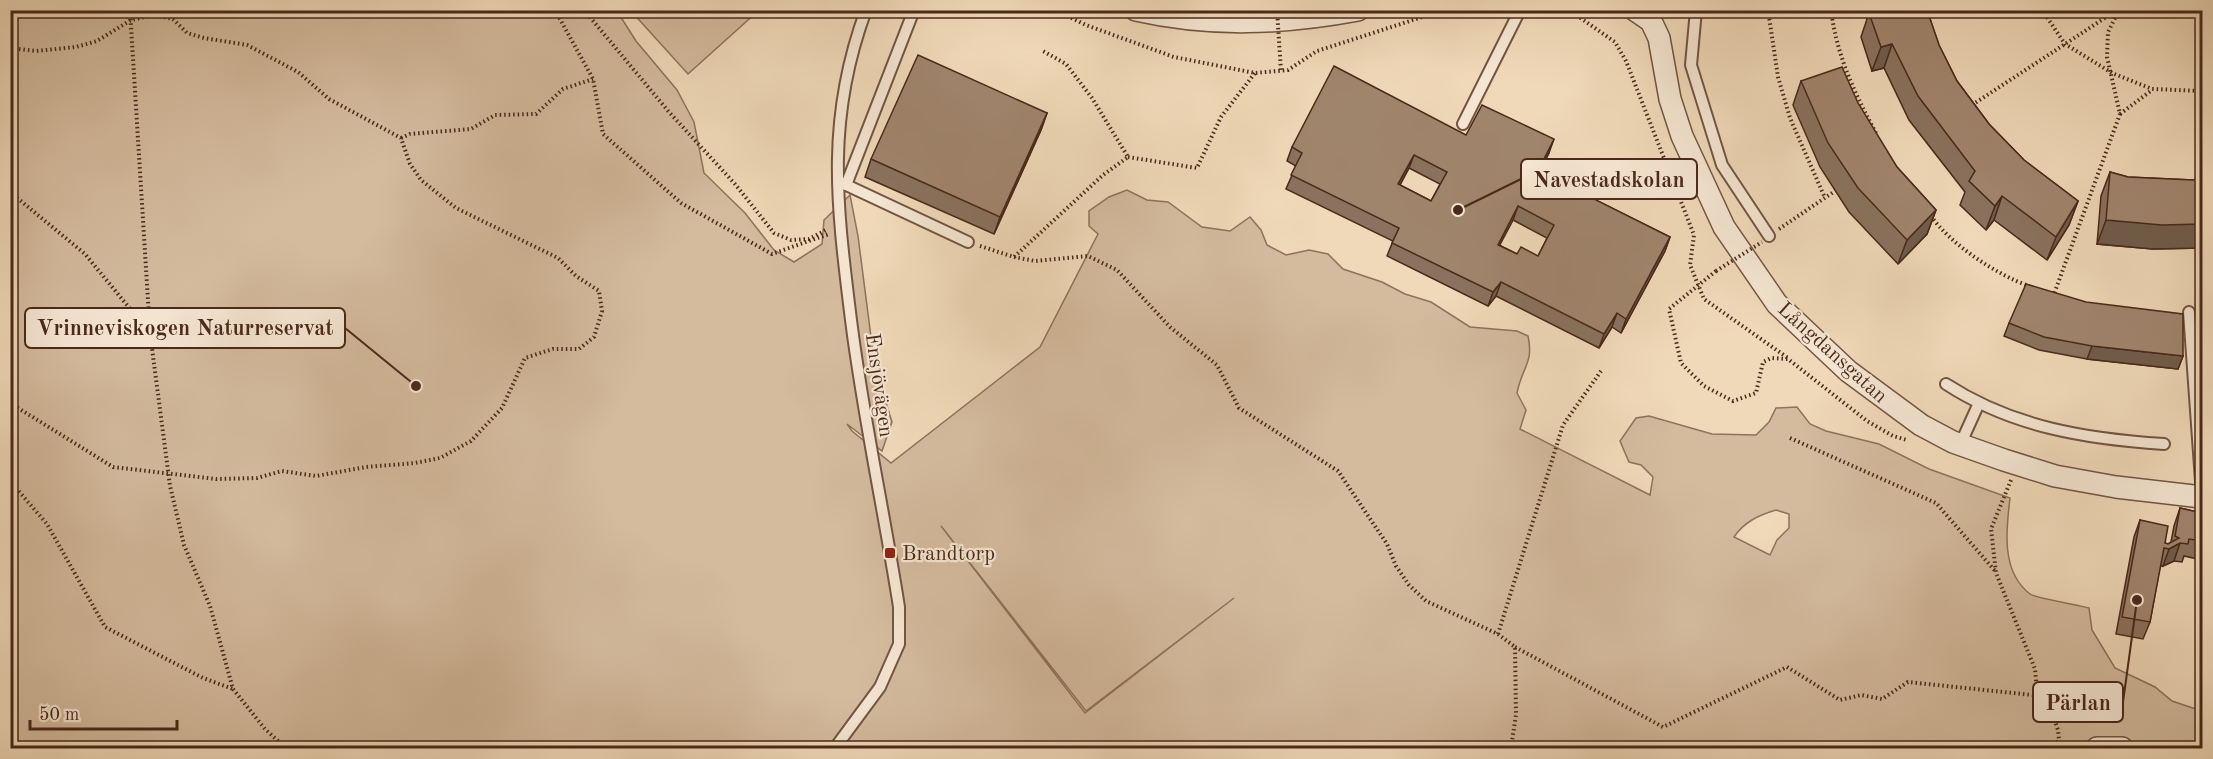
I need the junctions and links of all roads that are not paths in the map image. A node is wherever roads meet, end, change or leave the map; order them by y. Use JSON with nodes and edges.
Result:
{"nodes":[{"id":1,"x":866,"y":10,"type":"edge"},
{"id":2,"x":914,"y":10,"type":"edge"},
{"id":3,"x":1136,"y":10,"type":"edge"},
{"id":4,"x":1520,"y":10,"type":"edge"},
{"id":5,"x":1635,"y":10,"type":"edge"},
{"id":6,"x":1696,"y":10,"type":"edge"},
{"id":7,"x":1357,"y":11,"type":"edge"},
{"id":8,"x":1463,"y":124,"type":"dead end"},
{"id":9,"x":842,"y":183,"type":"junction"},
{"id":10,"x":1766,"y":239,"type":"road end"},
{"id":11,"x":968,"y":243,"type":"road end"},
{"id":12,"x":2189,"y":312,"type":"dead end"},
{"id":13,"x":1946,"y":384,"type":"dead end"},
{"id":14,"x":1979,"y":403,"type":"junction"},
{"id":15,"x":1960,"y":444,"type":"junction"},
{"id":16,"x":2164,"y":444,"type":"dead end"},
{"id":17,"x":2202,"y":496,"type":"edge"},
{"id":18,"x":835,"y":748,"type":"edge"},
{"id":19,"x":2094,"y":748,"type":"edge"},
{"id":20,"x":2122,"y":748,"type":"edge"}],
"edges":[{"from":1,"to":9,"type":"lane","name":"Ensjövägen"},
{"from":2,"to":9,"type":"lane"},
{"from":3,"to":7,"type":"street"},
{"from":4,"to":8,"type":"lane"},
{"from":5,"to":15,"type":"street","name":"Långdansgatan"},
{"from":6,"to":10,"type":"lane"},
{"from":9,"to":11,"type":"lane"},
{"from":9,"to":18,"type":"lane","name":"Ensjövägen"},
{"from":12,"to":17,"type":"lane"},
{"from":13,"to":14,"type":"lane"},
{"from":14,"to":15,"type":"lane"},
{"from":14,"to":16,"type":"lane"},
{"from":15,"to":17,"type":"street","name":"Långdansgatan"},
{"from":19,"to":20,"type":"street"}]}
